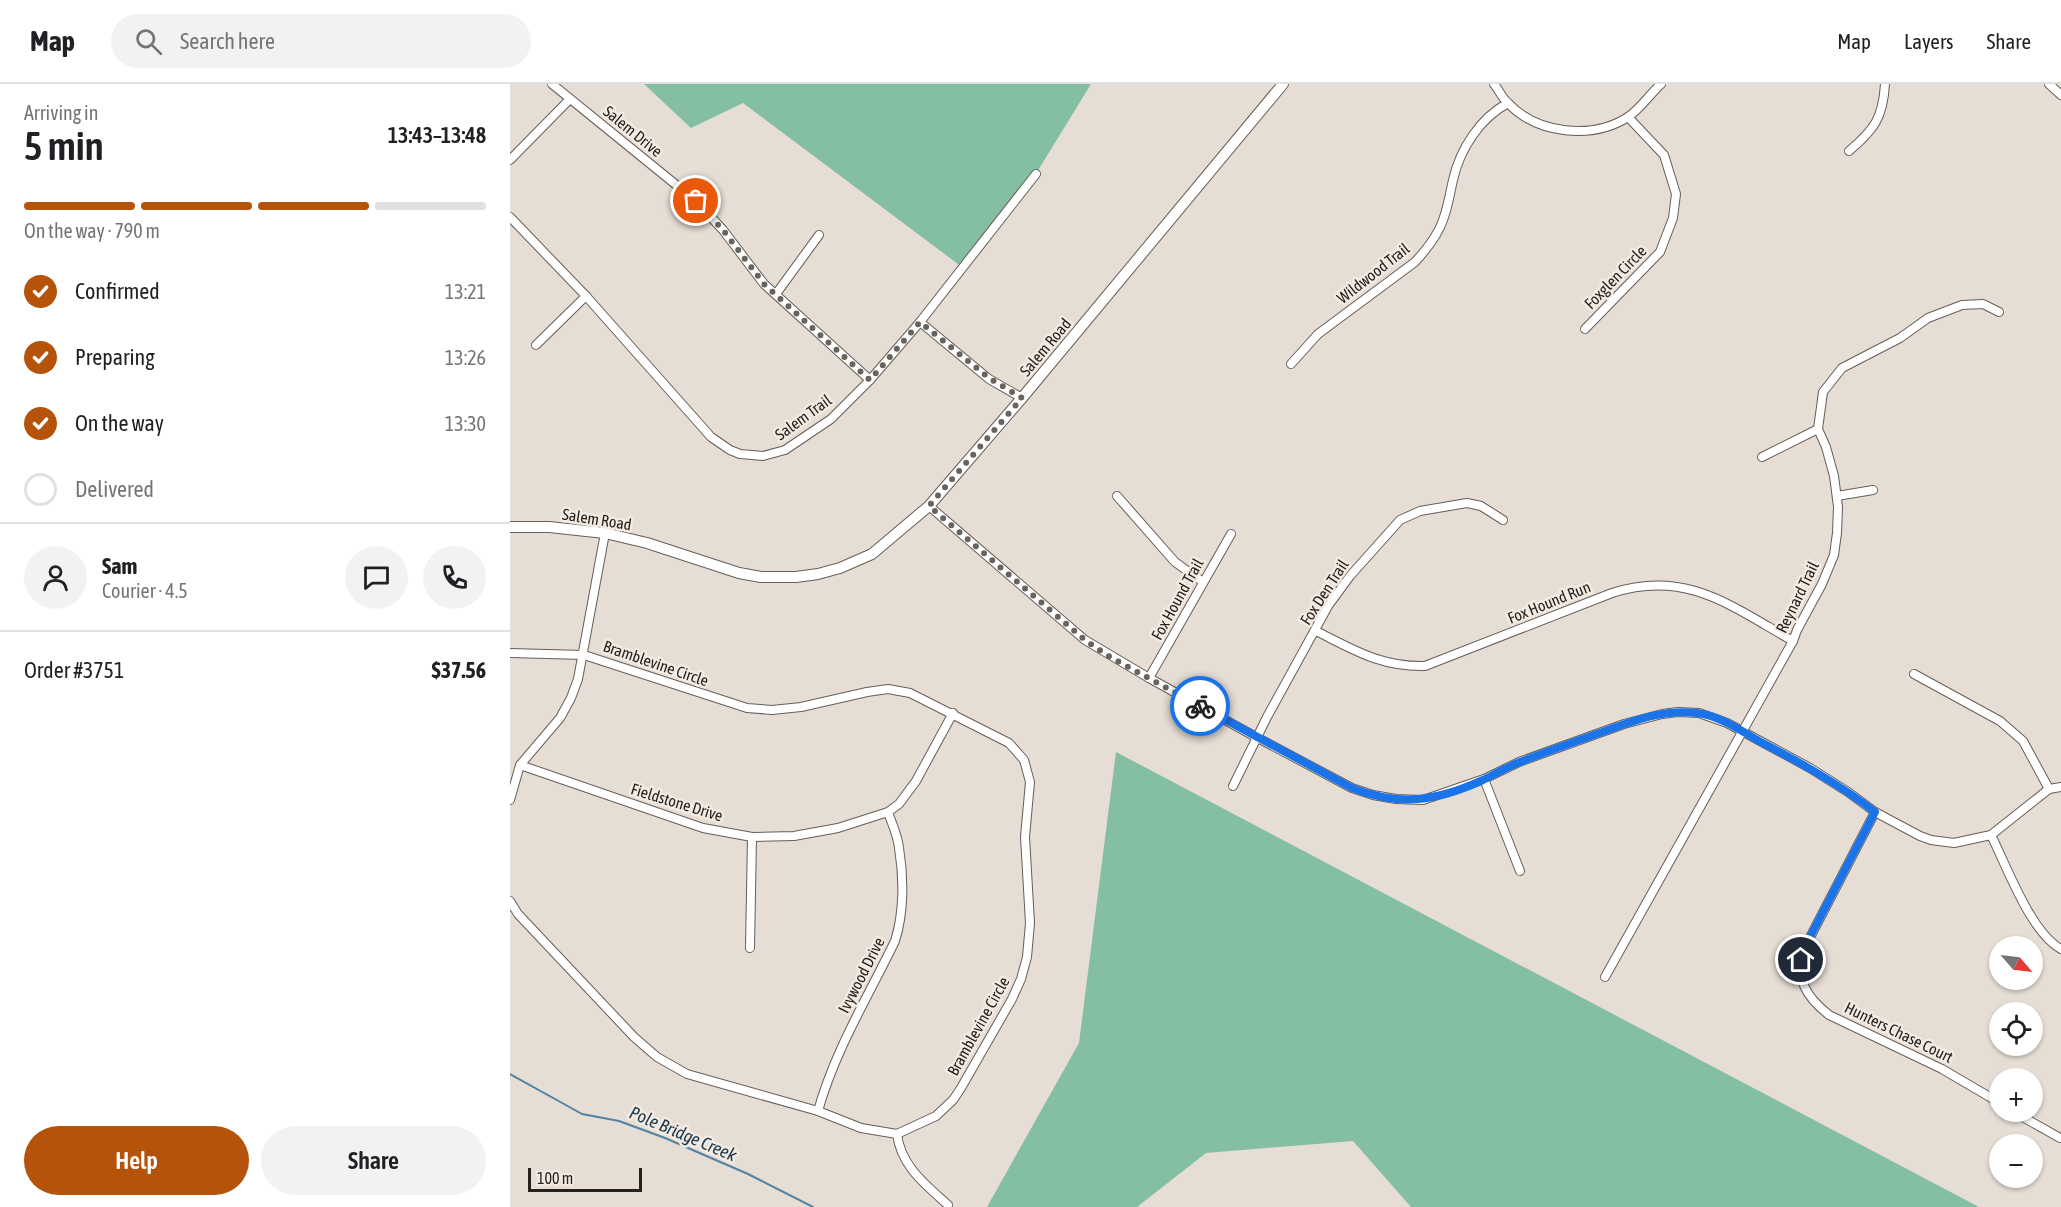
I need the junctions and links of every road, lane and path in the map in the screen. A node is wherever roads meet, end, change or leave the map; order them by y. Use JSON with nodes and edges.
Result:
{"nodes":[{"id":1,"x":552,"y":84,"type":"edge"},
{"id":2,"x":1283,"y":84,"type":"edge"},
{"id":3,"x":1494,"y":84,"type":"edge"},
{"id":4,"x":1661,"y":84,"type":"edge"},
{"id":5,"x":1885,"y":84,"type":"edge"},
{"id":6,"x":2049,"y":84,"type":"edge"},
{"id":7,"x":2061,"y":95,"type":"edge"},
{"id":8,"x":570,"y":99,"type":"junction"},
{"id":9,"x":1508,"y":104,"type":"junction"},
{"id":10,"x":1628,"y":117,"type":"junction"},
{"id":11,"x":1849,"y":152,"type":"dead end"},
{"id":12,"x":510,"y":160,"type":"edge"},
{"id":13,"x":1036,"y":174,"type":"dead end"},
{"id":14,"x":510,"y":217,"type":"edge"},
{"id":15,"x":819,"y":235,"type":"dead end"},
{"id":16,"x":776,"y":294,"type":"junction"},
{"id":17,"x":586,"y":296,"type":"junction"},
{"id":18,"x":1999,"y":312,"type":"dead end"},
{"id":19,"x":920,"y":322,"type":"junction"},
{"id":20,"x":1585,"y":329,"type":"dead end"},
{"id":21,"x":536,"y":345,"type":"dead end"},
{"id":22,"x":1291,"y":364,"type":"dead end"},
{"id":23,"x":870,"y":380,"type":"junction"},
{"id":24,"x":1022,"y":398,"type":"junction"},
{"id":25,"x":1818,"y":429,"type":"junction"},
{"id":26,"x":1762,"y":457,"type":"dead end"},
{"id":27,"x":1873,"y":490,"type":"dead end"},
{"id":28,"x":1117,"y":496,"type":"dead end"},
{"id":29,"x":1837,"y":496,"type":"junction"},
{"id":30,"x":929,"y":506,"type":"junction"},
{"id":31,"x":1503,"y":520,"type":"dead end"},
{"id":32,"x":510,"y":527,"type":"edge"},
{"id":33,"x":605,"y":533,"type":"junction"},
{"id":34,"x":1231,"y":534,"type":"dead end"},
{"id":35,"x":1203,"y":582,"type":"junction"},
{"id":36,"x":1316,"y":631,"type":"junction"},
{"id":37,"x":1793,"y":641,"type":"junction"},
{"id":38,"x":510,"y":653,"type":"edge"},
{"id":39,"x":584,"y":655,"type":"junction"},
{"id":40,"x":1914,"y":674,"type":"dead end"},
{"id":41,"x":1149,"y":678,"type":"junction"},
{"id":42,"x":953,"y":713,"type":"junction"},
{"id":43,"x":1743,"y":732,"type":"junction"},
{"id":44,"x":1256,"y":737,"type":"junction"},
{"id":45,"x":520,"y":765,"type":"junction"},
{"id":46,"x":1484,"y":779,"type":"junction"},
{"id":47,"x":1233,"y":786,"type":"dead end"},
{"id":48,"x":2061,"y":787,"type":"edge"},
{"id":49,"x":2049,"y":789,"type":"junction"},
{"id":50,"x":510,"y":800,"type":"edge"},
{"id":51,"x":888,"y":812,"type":"junction"},
{"id":52,"x":1875,"y":812,"type":"junction"},
{"id":53,"x":1991,"y":836,"type":"junction"},
{"id":54,"x":752,"y":837,"type":"junction"},
{"id":55,"x":1520,"y":871,"type":"dead end"},
{"id":56,"x":510,"y":901,"type":"edge"},
{"id":57,"x":750,"y":948,"type":"dead end"},
{"id":58,"x":2061,"y":949,"type":"edge"},
{"id":59,"x":1605,"y":977,"type":"dead end"},
{"id":60,"x":1989,"y":1097,"type":"edge"},
{"id":61,"x":818,"y":1111,"type":"junction"},
{"id":62,"x":2032,"y":1122,"type":"edge"},
{"id":63,"x":897,"y":1134,"type":"junction"},
{"id":64,"x":2060,"y":1138,"type":"edge"},
{"id":65,"x":948,"y":1205,"type":"dead end"}],
"edges":[{"from":1,"to":8,"type":"street","name":"Salem Drive"},
{"from":2,"to":24,"type":"street","name":"Salem Road"},
{"from":3,"to":9,"type":"street"},
{"from":4,"to":10,"type":"street"},
{"from":5,"to":11,"type":"street"},
{"from":6,"to":7,"type":"street"},
{"from":8,"to":12,"type":"street"},
{"from":8,"to":16,"type":"street","name":"Salem Drive"},
{"from":9,"to":10,"type":"street"},
{"from":9,"to":22,"type":"street","name":"Wildwood Trail"},
{"from":10,"to":20,"type":"street","name":"Foxglen Circle"},
{"from":13,"to":19,"type":"street","name":"Salem Trail"},
{"from":14,"to":17,"type":"street","name":"Salem Trail"},
{"from":15,"to":16,"type":"street"},
{"from":16,"to":23,"type":"street","name":"Salem Drive"},
{"from":17,"to":21,"type":"street"},
{"from":17,"to":23,"type":"street","name":"Salem Trail"},
{"from":18,"to":25,"type":"street","name":"Reynard Trail"},
{"from":19,"to":23,"type":"street","name":"Salem Trail"},
{"from":19,"to":24,"type":"street"},
{"from":24,"to":30,"type":"street","name":"Salem Road"},
{"from":25,"to":26,"type":"street"},
{"from":25,"to":29,"type":"street","name":"Reynard Trail"},
{"from":27,"to":29,"type":"street"},
{"from":28,"to":35,"type":"street"},
{"from":29,"to":37,"type":"street","name":"Reynard Trail"},
{"from":30,"to":33,"type":"street","name":"Salem Road"},
{"from":30,"to":41,"type":"street"},
{"from":31,"to":36,"type":"street","name":"Fox Den Trail"},
{"from":32,"to":33,"type":"street","name":"Salem Road"},
{"from":33,"to":39,"type":"street","name":"Bramblevine Circle"},
{"from":34,"to":35,"type":"street","name":"Fox Hound Trail"},
{"from":35,"to":41,"type":"street","name":"Fox Hound Trail"},
{"from":36,"to":37,"type":"street","name":"Fox Hound Run"},
{"from":36,"to":44,"type":"street","name":"Fox Den Trail"},
{"from":37,"to":43,"type":"street","name":"Reynard Trail"},
{"from":38,"to":39,"type":"street","name":"Bramblevine Circle"},
{"from":39,"to":42,"type":"street","name":"Bramblevine Circle"},
{"from":39,"to":45,"type":"street","name":"Bramblevine Circle"},
{"from":40,"to":49,"type":"street"},
{"from":41,"to":44,"type":"street"},
{"from":42,"to":51,"type":"street","name":"Fieldstone Drive"},
{"from":42,"to":63,"type":"street","name":"Bramblevine Circle"},
{"from":43,"to":46,"type":"street"},
{"from":43,"to":52,"type":"street"},
{"from":43,"to":59,"type":"street","name":"Reynard Trail"},
{"from":44,"to":46,"type":"street"},
{"from":44,"to":47,"type":"street","name":"Fox Den Trail"},
{"from":45,"to":50,"type":"street","name":"Bramblevine Circle"},
{"from":45,"to":54,"type":"street","name":"Fieldstone Drive"},
{"from":46,"to":55,"type":"street"},
{"from":48,"to":49,"type":"street"},
{"from":49,"to":53,"type":"street"},
{"from":51,"to":54,"type":"street","name":"Fieldstone Drive"},
{"from":51,"to":61,"type":"street","name":"Ivywood Drive"},
{"from":52,"to":53,"type":"street"},
{"from":52,"to":60,"type":"street","name":"Hunters Chase Court"},
{"from":53,"to":58,"type":"street"},
{"from":54,"to":57,"type":"street"},
{"from":56,"to":61,"type":"street"},
{"from":61,"to":63,"type":"street"},
{"from":62,"to":64,"type":"street"},
{"from":63,"to":65,"type":"street"}]}
